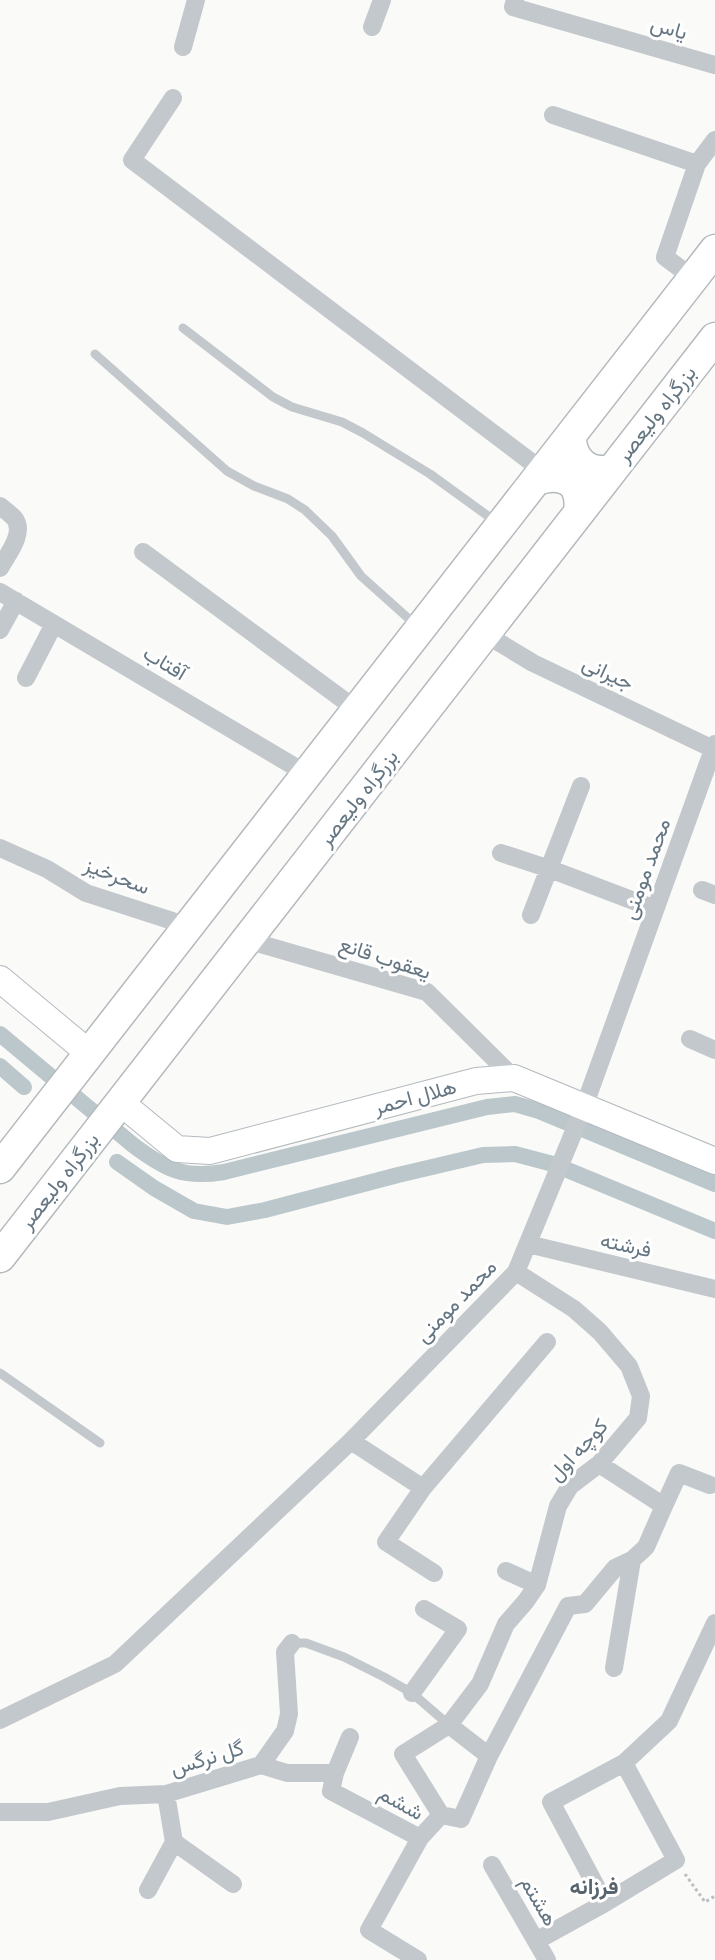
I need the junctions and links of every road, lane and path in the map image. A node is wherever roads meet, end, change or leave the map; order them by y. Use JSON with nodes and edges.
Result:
{"nodes":[{"id":1,"x":196,"y":0,"type":"edge"},
{"id":2,"x":382,"y":0,"type":"edge"},
{"id":3,"x":515,"y":0,"type":"edge"},
{"id":4,"x":372,"y":27,"type":"dead end"},
{"id":5,"x":183,"y":47,"type":"dead end"},
{"id":6,"x":715,"y":65,"type":"edge"},
{"id":7,"x":173,"y":98,"type":"dead end"},
{"id":8,"x":553,"y":115,"type":"dead end"},
{"id":9,"x":715,"y":140,"type":"edge"},
{"id":10,"x":697,"y":164,"type":"junction"},
{"id":11,"x":715,"y":250,"type":"edge"},
{"id":12,"x":693,"y":278,"type":"junction"},
{"id":13,"x":183,"y":328,"type":"dead end"},
{"id":14,"x":715,"y":338,"type":"edge"},
{"id":15,"x":95,"y":354,"type":"dead end"},
{"id":16,"x":571,"y":435,"type":"junction"},
{"id":17,"x":613,"y":469,"type":"junction"},
{"id":18,"x":539,"y":476,"type":"junction"},
{"id":19,"x":0,"y":506,"type":"edge"},
{"id":20,"x":579,"y":512,"type":"junction"},
{"id":21,"x":501,"y":525,"type":"junction"},
{"id":22,"x":143,"y":552,"type":"dead end"},
{"id":23,"x":0,"y":568,"type":"edge"},
{"id":24,"x":8,"y":596,"type":"edge"},
{"id":25,"x":54,"y":624,"type":"junction"},
{"id":26,"x":420,"y":629,"type":"junction"},
{"id":27,"x":0,"y":630,"type":"edge"},
{"id":28,"x":485,"y":634,"type":"junction"},
{"id":29,"x":26,"y":678,"type":"dead end"},
{"id":30,"x":357,"y":710,"type":"junction"},
{"id":31,"x":714,"y":747,"type":"edge"},
{"id":32,"x":307,"y":774,"type":"junction"},
{"id":33,"x":581,"y":786,"type":"dead end"},
{"id":34,"x":0,"y":848,"type":"edge"},
{"id":35,"x":501,"y":853,"type":"dead end"},
{"id":36,"x":550,"y":869,"type":"junction"},
{"id":37,"x":655,"y":909,"type":"junction"},
{"id":38,"x":531,"y":915,"type":"dead end"},
{"id":39,"x":188,"y":926,"type":"junction"},
{"id":40,"x":247,"y":939,"type":"junction"},
{"id":41,"x":0,"y":979,"type":"edge"},
{"id":42,"x":690,"y":1039,"type":"dead end"},
{"id":43,"x":715,"y":1050,"type":"edge"},
{"id":44,"x":89,"y":1053,"type":"junction"},
{"id":45,"x":514,"y":1078,"type":"junction"},
{"id":46,"x":120,"y":1102,"type":"junction"},
{"id":47,"x":581,"y":1112,"type":"junction"},
{"id":48,"x":715,"y":1161,"type":"edge"},
{"id":49,"x":0,"y":1168,"type":"edge"},
{"id":50,"x":528,"y":1244,"type":"junction"},
{"id":51,"x":0,"y":1257,"type":"edge"},
{"id":52,"x":516,"y":1272,"type":"junction"},
{"id":53,"x":715,"y":1289,"type":"edge"},
{"id":54,"x":547,"y":1342,"type":"dead end"},
{"id":55,"x":0,"y":1373,"type":"edge"},
{"id":56,"x":351,"y":1441,"type":"junction"},
{"id":57,"x":100,"y":1443,"type":"dead end"},
{"id":58,"x":599,"y":1464,"type":"junction"},
{"id":59,"x":710,"y":1485,"type":"dead end"},
{"id":60,"x":423,"y":1488,"type":"junction"},
{"id":61,"x":664,"y":1506,"type":"junction"},
{"id":62,"x":632,"y":1560,"type":"junction"},
{"id":63,"x":506,"y":1571,"type":"dead end"},
{"id":64,"x":434,"y":1573,"type":"dead end"},
{"id":65,"x":537,"y":1585,"type":"junction"},
{"id":66,"x":424,"y":1609,"type":"dead end"},
{"id":67,"x":715,"y":1623,"type":"edge"},
{"id":68,"x":292,"y":1643,"type":"joint"},
{"id":69,"x":614,"y":1668,"type":"dead end"},
{"id":70,"x":412,"y":1693,"type":"junction"},
{"id":71,"x":0,"y":1720,"type":"edge"},
{"id":72,"x":449,"y":1725,"type":"junction"},
{"id":73,"x":350,"y":1737,"type":"dead end"},
{"id":74,"x":489,"y":1756,"type":"junction"},
{"id":75,"x":624,"y":1763,"type":"junction"},
{"id":76,"x":261,"y":1765,"type":"junction"},
{"id":77,"x":335,"y":1773,"type":"junction"},
{"id":78,"x":166,"y":1794,"type":"junction"},
{"id":79,"x":0,"y":1812,"type":"edge"},
{"id":80,"x":441,"y":1815,"type":"junction"},
{"id":81,"x":420,"y":1838,"type":"junction"},
{"id":82,"x":174,"y":1842,"type":"junction"},
{"id":83,"x":676,"y":1860,"type":"junction"},
{"id":84,"x":492,"y":1865,"type":"dead end"},
{"id":85,"x":233,"y":1884,"type":"dead end"},
{"id":86,"x":148,"y":1890,"type":"dead end"},
{"id":87,"x":715,"y":1896,"type":"edge"},
{"id":88,"x":605,"y":1903,"type":"junction"},
{"id":89,"x":536,"y":1941,"type":"junction"},
{"id":90,"x":418,"y":1960,"type":"edge"},
{"id":91,"x":547,"y":1960,"type":"edge"}],
"edges":[{"from":1,"to":5,"type":"street"},
{"from":2,"to":4,"type":"street"},
{"from":3,"to":6,"type":"street","name":"یاس"},
{"from":7,"to":18,"type":"street"},
{"from":8,"to":10,"type":"street"},
{"from":9,"to":10,"type":"street"},
{"from":10,"to":12,"type":"street"},
{"from":11,"to":12,"type":"highway"},
{"from":12,"to":16,"type":"highway"},
{"from":13,"to":21,"type":"lane"},
{"from":14,"to":17,"type":"highway","name":"بزرگراه ولیعصر"},
{"from":15,"to":26,"type":"lane"},
{"from":16,"to":17,"type":"highway"},
{"from":16,"to":18,"type":"highway"},
{"from":17,"to":20,"type":"highway","name":"بزرگراه ولیعصر"},
{"from":18,"to":20,"type":"highway"},
{"from":18,"to":21,"type":"highway"},
{"from":19,"to":23,"type":"street"},
{"from":20,"to":28,"type":"highway","name":"بزرگراه ولیعصر"},
{"from":21,"to":26,"type":"highway"},
{"from":22,"to":30,"type":"street"},
{"from":24,"to":25,"type":"street","name":"آفتاب"},
{"from":24,"to":27,"type":"street"},
{"from":25,"to":29,"type":"street"},
{"from":25,"to":32,"type":"street","name":"آفتاب"},
{"from":26,"to":30,"type":"highway"},
{"from":28,"to":31,"type":"street","name":"جیرانی"},
{"from":28,"to":40,"type":"highway","name":"بزرگراه ولیعصر"},
{"from":30,"to":32,"type":"highway"},
{"from":31,"to":37,"type":"street","name":"محمد مومنی"},
{"from":32,"to":39,"type":"highway"},
{"from":33,"to":36,"type":"street"},
{"from":34,"to":39,"type":"street","name":"سحرخیز"},
{"from":35,"to":36,"type":"street"},
{"from":36,"to":37,"type":"street"},
{"from":36,"to":38,"type":"street"},
{"from":37,"to":47,"type":"street","name":"محمد مومنی"},
{"from":39,"to":44,"type":"highway"},
{"from":40,"to":45,"type":"street","name":"یعقوب قانع"},
{"from":40,"to":46,"type":"highway","name":"بزرگراه ولیعصر"},
{"from":41,"to":44,"type":"main road"},
{"from":42,"to":43,"type":"street"},
{"from":44,"to":49,"type":"highway"},
{"from":45,"to":46,"type":"main road","name":"هلال احمر"},
{"from":45,"to":47,"type":"main road","name":"هلال احمر"},
{"from":46,"to":51,"type":"highway","name":"بزرگراه ولیعصر"},
{"from":47,"to":48,"type":"main road","name":"هلال احمر"},
{"from":47,"to":50,"type":"street","name":"محمد مومنی"},
{"from":50,"to":52,"type":"street","name":"محمد مومنی"},
{"from":50,"to":53,"type":"street","name":"فرشته"},
{"from":52,"to":56,"type":"street","name":"محمد مومنی"},
{"from":52,"to":58,"type":"street","name":"کوچه اول"},
{"from":54,"to":60,"type":"street"},
{"from":55,"to":57,"type":"lane"},
{"from":56,"to":60,"type":"street"},
{"from":56,"to":71,"type":"street","name":"محمد مومنی"},
{"from":58,"to":61,"type":"street"},
{"from":58,"to":65,"type":"street","name":"کوچه اول"},
{"from":59,"to":61,"type":"street"},
{"from":60,"to":64,"type":"street"},
{"from":61,"to":62,"type":"street"},
{"from":62,"to":69,"type":"street"},
{"from":62,"to":74,"type":"street"},
{"from":63,"to":65,"type":"street"},
{"from":65,"to":72,"type":"street","name":"کوچه اول"},
{"from":66,"to":70,"type":"street"},
{"from":67,"to":75,"type":"street"},
{"from":68,"to":70,"type":"lane","name":"گل نرگس"},
{"from":68,"to":76,"type":"street","name":"گل نرگس"},
{"from":70,"to":72,"type":"lane","name":"گل نرگس"},
{"from":72,"to":74,"type":"street"},
{"from":72,"to":80,"type":"street"},
{"from":73,"to":77,"type":"street"},
{"from":74,"to":80,"type":"street"},
{"from":75,"to":83,"type":"street"},
{"from":75,"to":88,"type":"street"},
{"from":76,"to":77,"type":"street"},
{"from":76,"to":78,"type":"street","name":"گل نرگس"},
{"from":77,"to":81,"type":"street","name":"ششم"},
{"from":78,"to":79,"type":"street","name":"گل نرگس"},
{"from":78,"to":82,"type":"street"},
{"from":80,"to":81,"type":"street"},
{"from":81,"to":90,"type":"street","name":"ششم"},
{"from":82,"to":85,"type":"street"},
{"from":82,"to":86,"type":"street"},
{"from":83,"to":87,"type":"path"},
{"from":83,"to":88,"type":"street"},
{"from":84,"to":89,"type":"street","name":"هشتم"},
{"from":88,"to":89,"type":"street"},
{"from":89,"to":91,"type":"street","name":"هشتم"}]}
